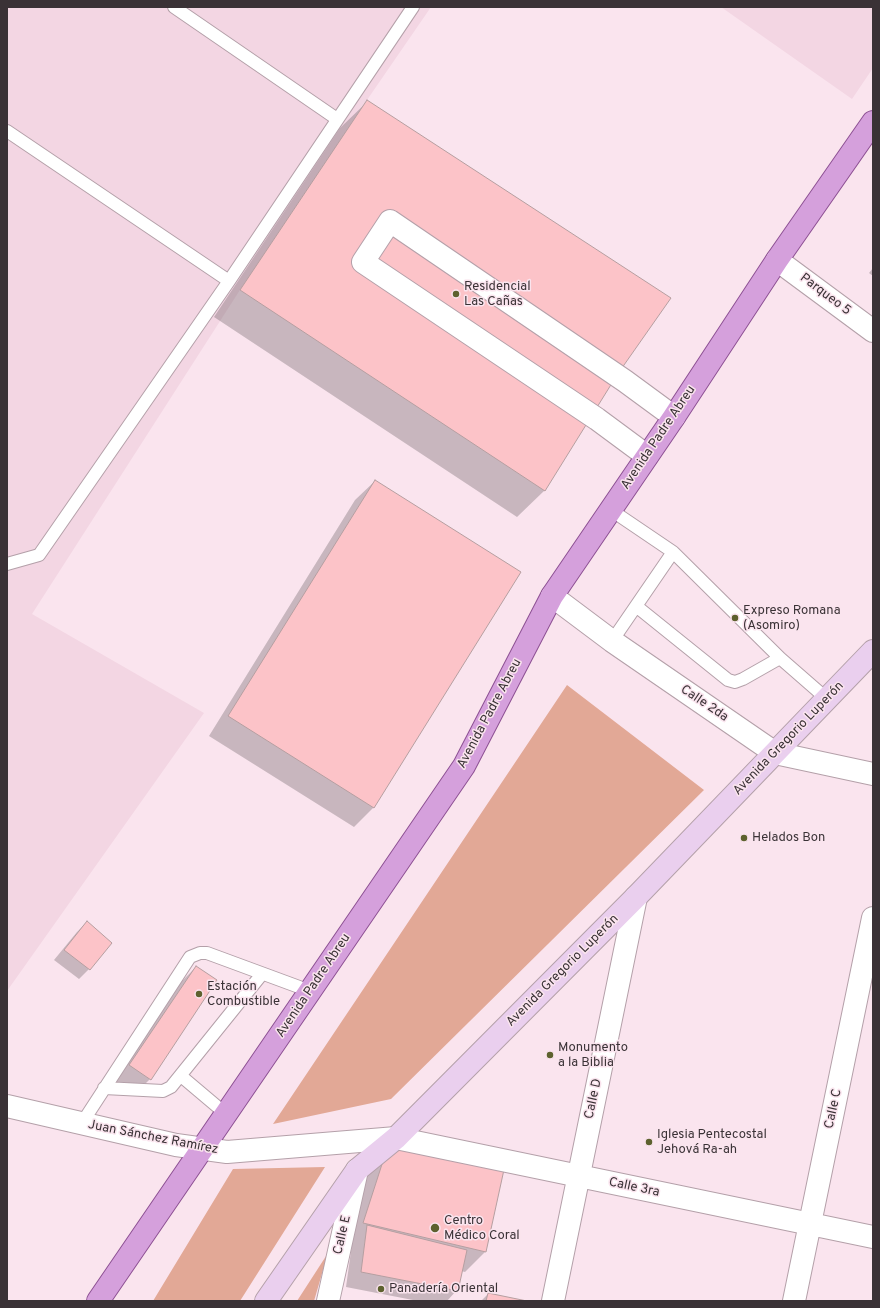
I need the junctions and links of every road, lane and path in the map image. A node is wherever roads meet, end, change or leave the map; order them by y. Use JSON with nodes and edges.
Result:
{"nodes":[{"id":1,"x":174,"y":7,"type":"edge"},
{"id":2,"x":413,"y":7,"type":"edge"},
{"id":3,"x":337,"y":119,"type":"junction"},
{"id":4,"x":873,"y":122,"type":"edge"},
{"id":5,"x":7,"y":131,"type":"edge"},
{"id":6,"x":777,"y":260,"type":"junction"},
{"id":7,"x":229,"y":281,"type":"junction"},
{"id":8,"x":873,"y":331,"type":"edge"},
{"id":9,"x":674,"y":416,"type":"junction"},
{"id":10,"x":647,"y":456,"type":"junction"},
{"id":11,"x":611,"y":510,"type":"junction"},
{"id":12,"x":673,"y":552,"type":"junction"},
{"id":13,"x":7,"y":564,"type":"edge"},
{"id":14,"x":552,"y":596,"type":"junction"},
{"id":15,"x":636,"y":606,"type":"junction"},
{"id":16,"x":612,"y":641,"type":"junction"},
{"id":17,"x":873,"y":651,"type":"edge"},
{"id":18,"x":780,"y":658,"type":"junction"},
{"id":19,"x":827,"y":699,"type":"junction"},
{"id":20,"x":775,"y":753,"type":"junction"},
{"id":21,"x":873,"y":774,"type":"edge"},
{"id":22,"x":636,"y":897,"type":"junction"},
{"id":23,"x":873,"y":918,"type":"edge"},
{"id":24,"x":262,"y":974,"type":"junction"},
{"id":25,"x":310,"y":991,"type":"junction"},
{"id":26,"x":181,"y":1076,"type":"junction"},
{"id":27,"x":104,"y":1088,"type":"junction"},
{"id":28,"x":7,"y":1106,"type":"edge"},
{"id":29,"x":226,"y":1114,"type":"junction"},
{"id":30,"x":82,"y":1123,"type":"junction"},
{"id":31,"x":396,"y":1138,"type":"junction"},
{"id":32,"x":202,"y":1149,"type":"junction"},
{"id":33,"x":357,"y":1170,"type":"junction"},
{"id":34,"x":579,"y":1176,"type":"junction"},
{"id":35,"x":810,"y":1224,"type":"junction"},
{"id":36,"x":873,"y":1237,"type":"edge"},
{"id":37,"x":98,"y":1301,"type":"edge"},
{"id":38,"x":266,"y":1301,"type":"edge"},
{"id":39,"x":328,"y":1301,"type":"edge"},
{"id":40,"x":553,"y":1301,"type":"edge"},
{"id":41,"x":794,"y":1301,"type":"edge"}],
"edges":[{"from":1,"to":3,"type":"lane"},
{"from":2,"to":3,"type":"lane"},
{"from":3,"to":7,"type":"lane"},
{"from":4,"to":6,"type":"main road","name":"Avenida Padre Abreu"},
{"from":5,"to":7,"type":"lane"},
{"from":6,"to":8,"type":"street","name":"Parqueo 5"},
{"from":6,"to":9,"type":"main road","name":"Avenida Padre Abreu"},
{"from":7,"to":13,"type":"lane"},
{"from":9,"to":10,"type":"main road","name":"Avenida Padre Abreu"},
{"from":9,"to":10,"type":"street"},
{"from":10,"to":11,"type":"main road","name":"Avenida Padre Abreu"},
{"from":11,"to":12,"type":"lane"},
{"from":11,"to":14,"type":"main road","name":"Avenida Padre Abreu"},
{"from":12,"to":15,"type":"lane"},
{"from":12,"to":18,"type":"lane"},
{"from":14,"to":16,"type":"street","name":"Calle 2da"},
{"from":14,"to":25,"type":"main road","name":"Avenida Padre Abreu"},
{"from":15,"to":16,"type":"lane"},
{"from":15,"to":18,"type":"lane"},
{"from":16,"to":20,"type":"street","name":"Calle 2da"},
{"from":17,"to":19,"type":"main road","name":"Avenida Gregorio Luperón"},
{"from":18,"to":19,"type":"lane"},
{"from":19,"to":20,"type":"main road","name":"Avenida Gregorio Luperón"},
{"from":20,"to":21,"type":"street","name":"Calle 2da"},
{"from":20,"to":22,"type":"main road","name":"Avenida Gregorio Luperón"},
{"from":22,"to":31,"type":"main road","name":"Avenida Gregorio Luperón"},
{"from":22,"to":34,"type":"street","name":"Calle D"},
{"from":23,"to":35,"type":"street","name":"Calle C"},
{"from":24,"to":25,"type":"lane"},
{"from":24,"to":26,"type":"lane"},
{"from":24,"to":27,"type":"lane"},
{"from":25,"to":29,"type":"main road","name":"Avenida Padre Abreu"},
{"from":26,"to":27,"type":"lane"},
{"from":26,"to":29,"type":"lane"},
{"from":27,"to":30,"type":"lane"},
{"from":28,"to":30,"type":"street","name":"Juan Sánchez Ramírez"},
{"from":29,"to":32,"type":"main road","name":"Avenida Padre Abreu"},
{"from":30,"to":32,"type":"street","name":"Juan Sánchez Ramírez"},
{"from":31,"to":32,"type":"street","name":"Juan Sánchez Ramírez"},
{"from":31,"to":33,"type":"main road","name":"Avenida Gregorio Luperón"},
{"from":31,"to":34,"type":"street","name":"Calle 3ra"},
{"from":32,"to":37,"type":"main road","name":"Avenida Padre Abreu"},
{"from":33,"to":38,"type":"main road","name":"Avenida Gregorio Luperón"},
{"from":33,"to":39,"type":"street","name":"Calle E"},
{"from":34,"to":35,"type":"street","name":"Calle 3ra"},
{"from":34,"to":40,"type":"street","name":"Calle D"},
{"from":35,"to":36,"type":"street","name":"Calle 3ra"},
{"from":35,"to":41,"type":"street","name":"Calle C"}]}
